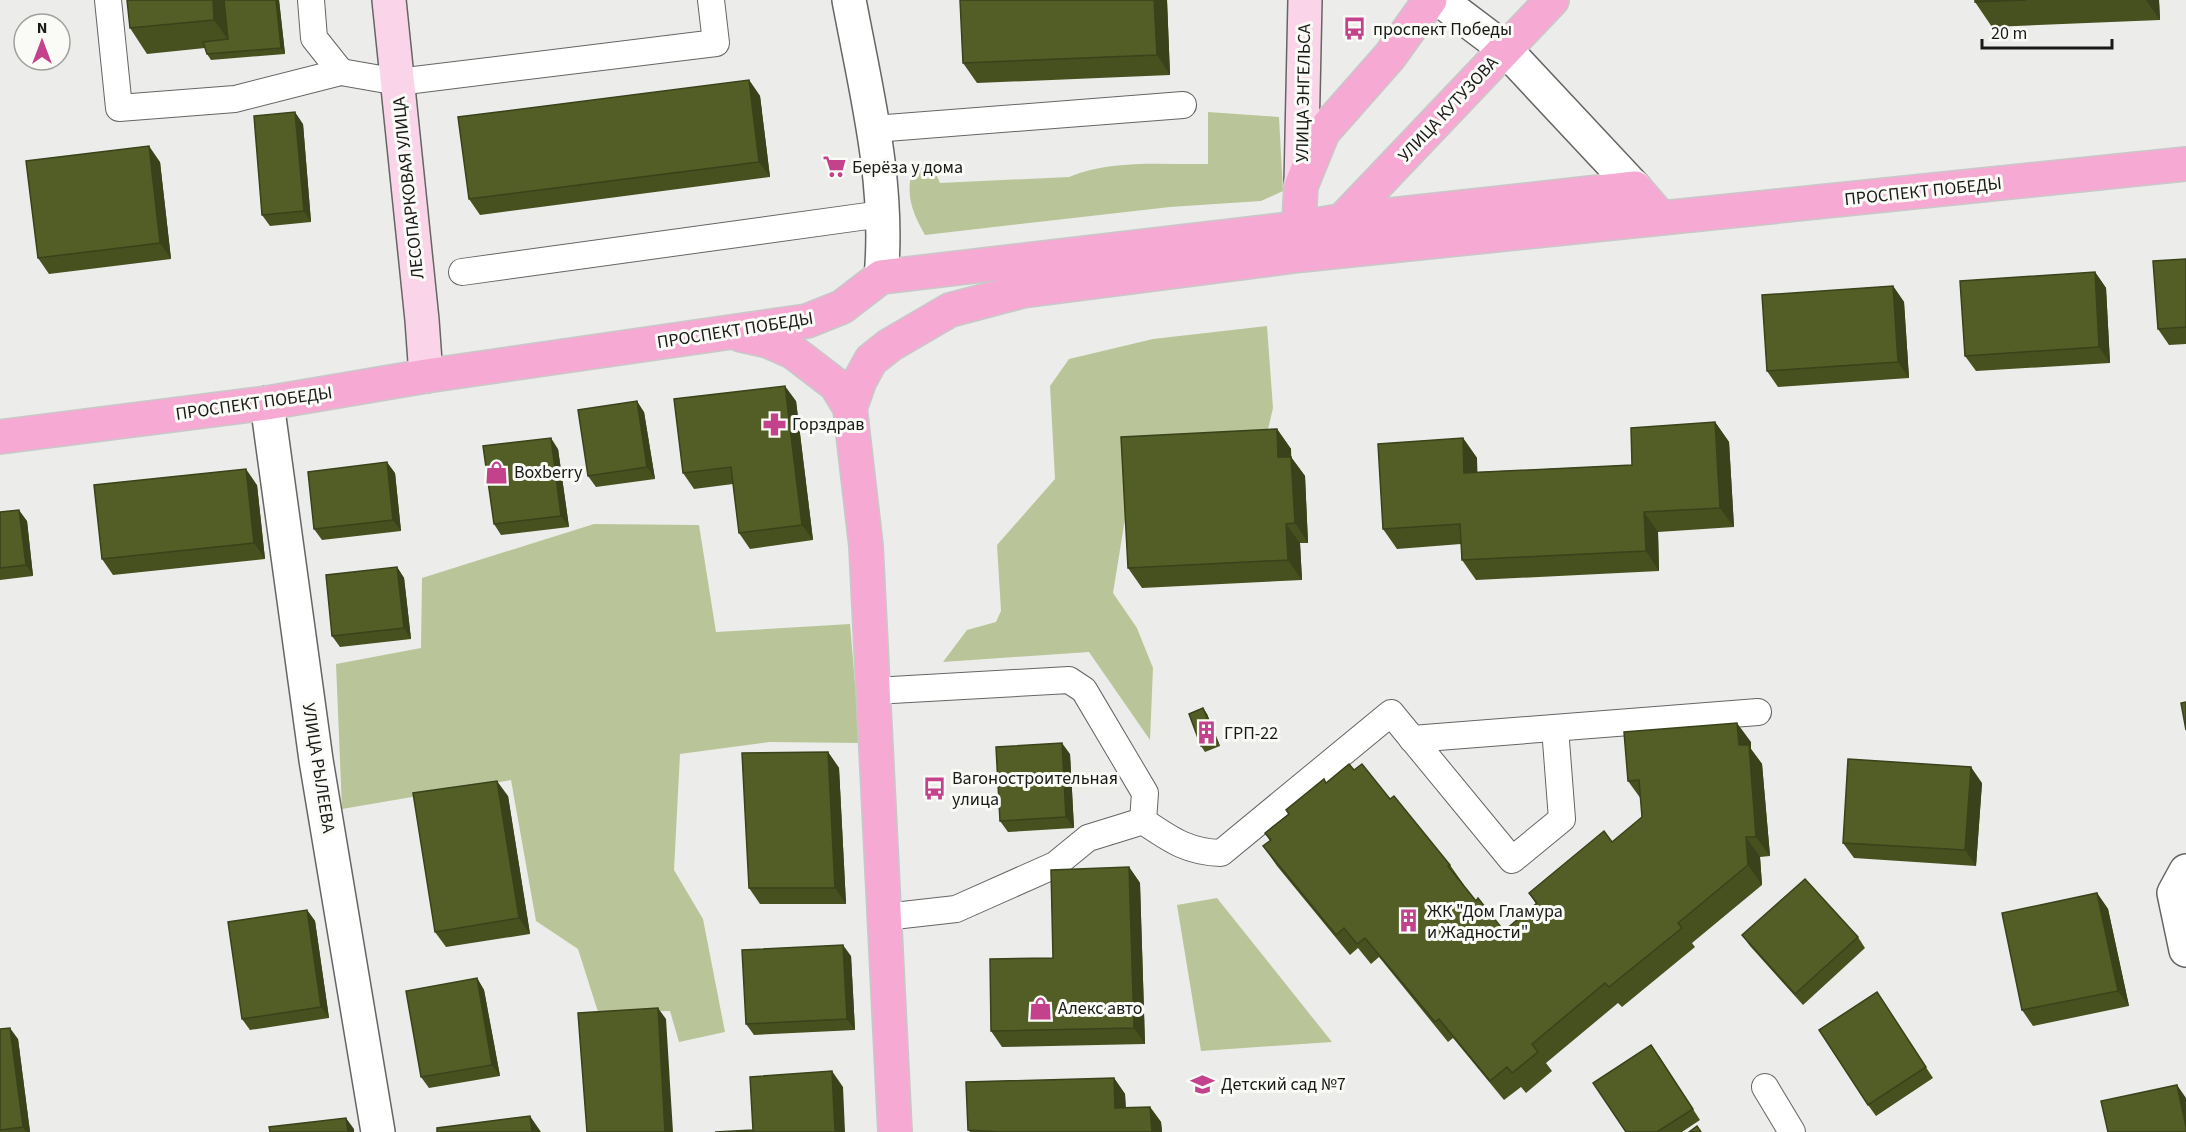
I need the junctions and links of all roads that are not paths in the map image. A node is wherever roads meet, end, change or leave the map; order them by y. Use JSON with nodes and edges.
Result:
{"nodes":[{"id":1,"x":108,"y":0,"type":"edge"},
{"id":2,"x":311,"y":0,"type":"edge"},
{"id":3,"x":389,"y":0,"type":"edge"},
{"id":4,"x":711,"y":0,"type":"edge"},
{"id":5,"x":849,"y":0,"type":"edge"},
{"id":6,"x":1305,"y":0,"type":"edge"},
{"id":7,"x":1430,"y":0,"type":"edge"},
{"id":8,"x":1440,"y":0,"type":"edge"},
{"id":9,"x":1552,"y":0,"type":"edge"},
{"id":10,"x":1505,"y":49,"type":"junction"},
{"id":11,"x":341,"y":72,"type":"junction"},
{"id":12,"x":398,"y":82,"type":"junction"},
{"id":13,"x":1182,"y":105,"type":"dead end"},
{"id":14,"x":874,"y":129,"type":"junction"},
{"id":15,"x":2186,"y":164,"type":"edge"},
{"id":16,"x":1301,"y":186,"type":"junction"},
{"id":17,"x":1635,"y":188,"type":"junction"},
{"id":18,"x":882,"y":214,"type":"junction"},
{"id":19,"x":1661,"y":218,"type":"junction"},
{"id":20,"x":1345,"y":220,"type":"junction"},
{"id":21,"x":1301,"y":241,"type":"junction"},
{"id":22,"x":462,"y":272,"type":"dead end"},
{"id":23,"x":881,"y":277,"type":"junction"},
{"id":24,"x":721,"y":333,"type":"junction"},
{"id":25,"x":426,"y":376,"type":"junction"},
{"id":26,"x":267,"y":404,"type":"junction"},
{"id":27,"x":850,"y":408,"type":"junction"},
{"id":28,"x":0,"y":437,"type":"edge"},
{"id":29,"x":874,"y":691,"type":"junction"},
{"id":30,"x":1758,"y":712,"type":"dead end"},
{"id":31,"x":1555,"y":728,"type":"junction"},
{"id":32,"x":1412,"y":739,"type":"junction"},
{"id":33,"x":1143,"y":821,"type":"junction"},
{"id":34,"x":2186,"y":871,"type":"edge"},
{"id":35,"x":885,"y":917,"type":"junction"},
{"id":36,"x":2186,"y":950,"type":"edge"},
{"id":37,"x":1765,"y":1087,"type":"dead end"},
{"id":38,"x":378,"y":1132,"type":"edge"},
{"id":39,"x":895,"y":1132,"type":"edge"},
{"id":40,"x":1792,"y":1132,"type":"edge"}],
"edges":[{"from":1,"to":11,"type":"lane"},
{"from":2,"to":11,"type":"lane"},
{"from":3,"to":12,"type":"street","name":"ЛЕСОПАРКОВАЯ УЛИЦА"},
{"from":4,"to":12,"type":"lane"},
{"from":5,"to":14,"type":"street"},
{"from":6,"to":16,"type":"street","name":"УЛИЦА ЭНГЕЛЬСА"},
{"from":7,"to":16,"type":"main road"},
{"from":8,"to":10,"type":"street"},
{"from":9,"to":10,"type":"main road","name":"УЛИЦА КУТУЗОВА"},
{"from":10,"to":17,"type":"street"},
{"from":10,"to":20,"type":"main road","name":"УЛИЦА КУТУЗОВА"},
{"from":11,"to":12,"type":"lane"},
{"from":12,"to":25,"type":"street","name":"ЛЕСОПАРКОВАЯ УЛИЦА"},
{"from":13,"to":14,"type":"lane"},
{"from":14,"to":18,"type":"street"},
{"from":15,"to":19,"type":"main road","name":"ПРОСПЕКТ ПОБЕДЫ"},
{"from":16,"to":21,"type":"main road"},
{"from":17,"to":19,"type":"main road"},
{"from":17,"to":20,"type":"main road"},
{"from":18,"to":22,"type":"lane"},
{"from":18,"to":23,"type":"street"},
{"from":19,"to":21,"type":"main road","name":"ПРОСПЕКТ ПОБЕДЫ"},
{"from":20,"to":21,"type":"main road","name":"УЛИЦА КУТУЗОВА"},
{"from":21,"to":23,"type":"main road","name":"ПРОСПЕКТ ПОБЕДЫ"},
{"from":21,"to":27,"type":"main road","name":"ПРОСПЕКТ ПОБЕДЫ"},
{"from":23,"to":24,"type":"main road","name":"ПРОСПЕКТ ПОБЕДЫ"},
{"from":24,"to":25,"type":"main road","name":"ПРОСПЕКТ ПОБЕДЫ"},
{"from":24,"to":27,"type":"main road"},
{"from":25,"to":26,"type":"main road","name":"ПРОСПЕКТ ПОБЕДЫ"},
{"from":26,"to":28,"type":"main road","name":"ПРОСПЕКТ ПОБЕДЫ"},
{"from":26,"to":38,"type":"street","name":"УЛИЦА РЫЛЕЕВА"},
{"from":27,"to":29,"type":"main road"},
{"from":29,"to":33,"type":"lane"},
{"from":29,"to":35,"type":"main road"},
{"from":30,"to":31,"type":"lane"},
{"from":31,"to":32,"type":"lane"},
{"from":31,"to":32,"type":"lane"},
{"from":32,"to":33,"type":"lane"},
{"from":33,"to":35,"type":"lane"},
{"from":34,"to":36,"type":"street"},
{"from":35,"to":39,"type":"main road"},
{"from":37,"to":40,"type":"lane"}]}
